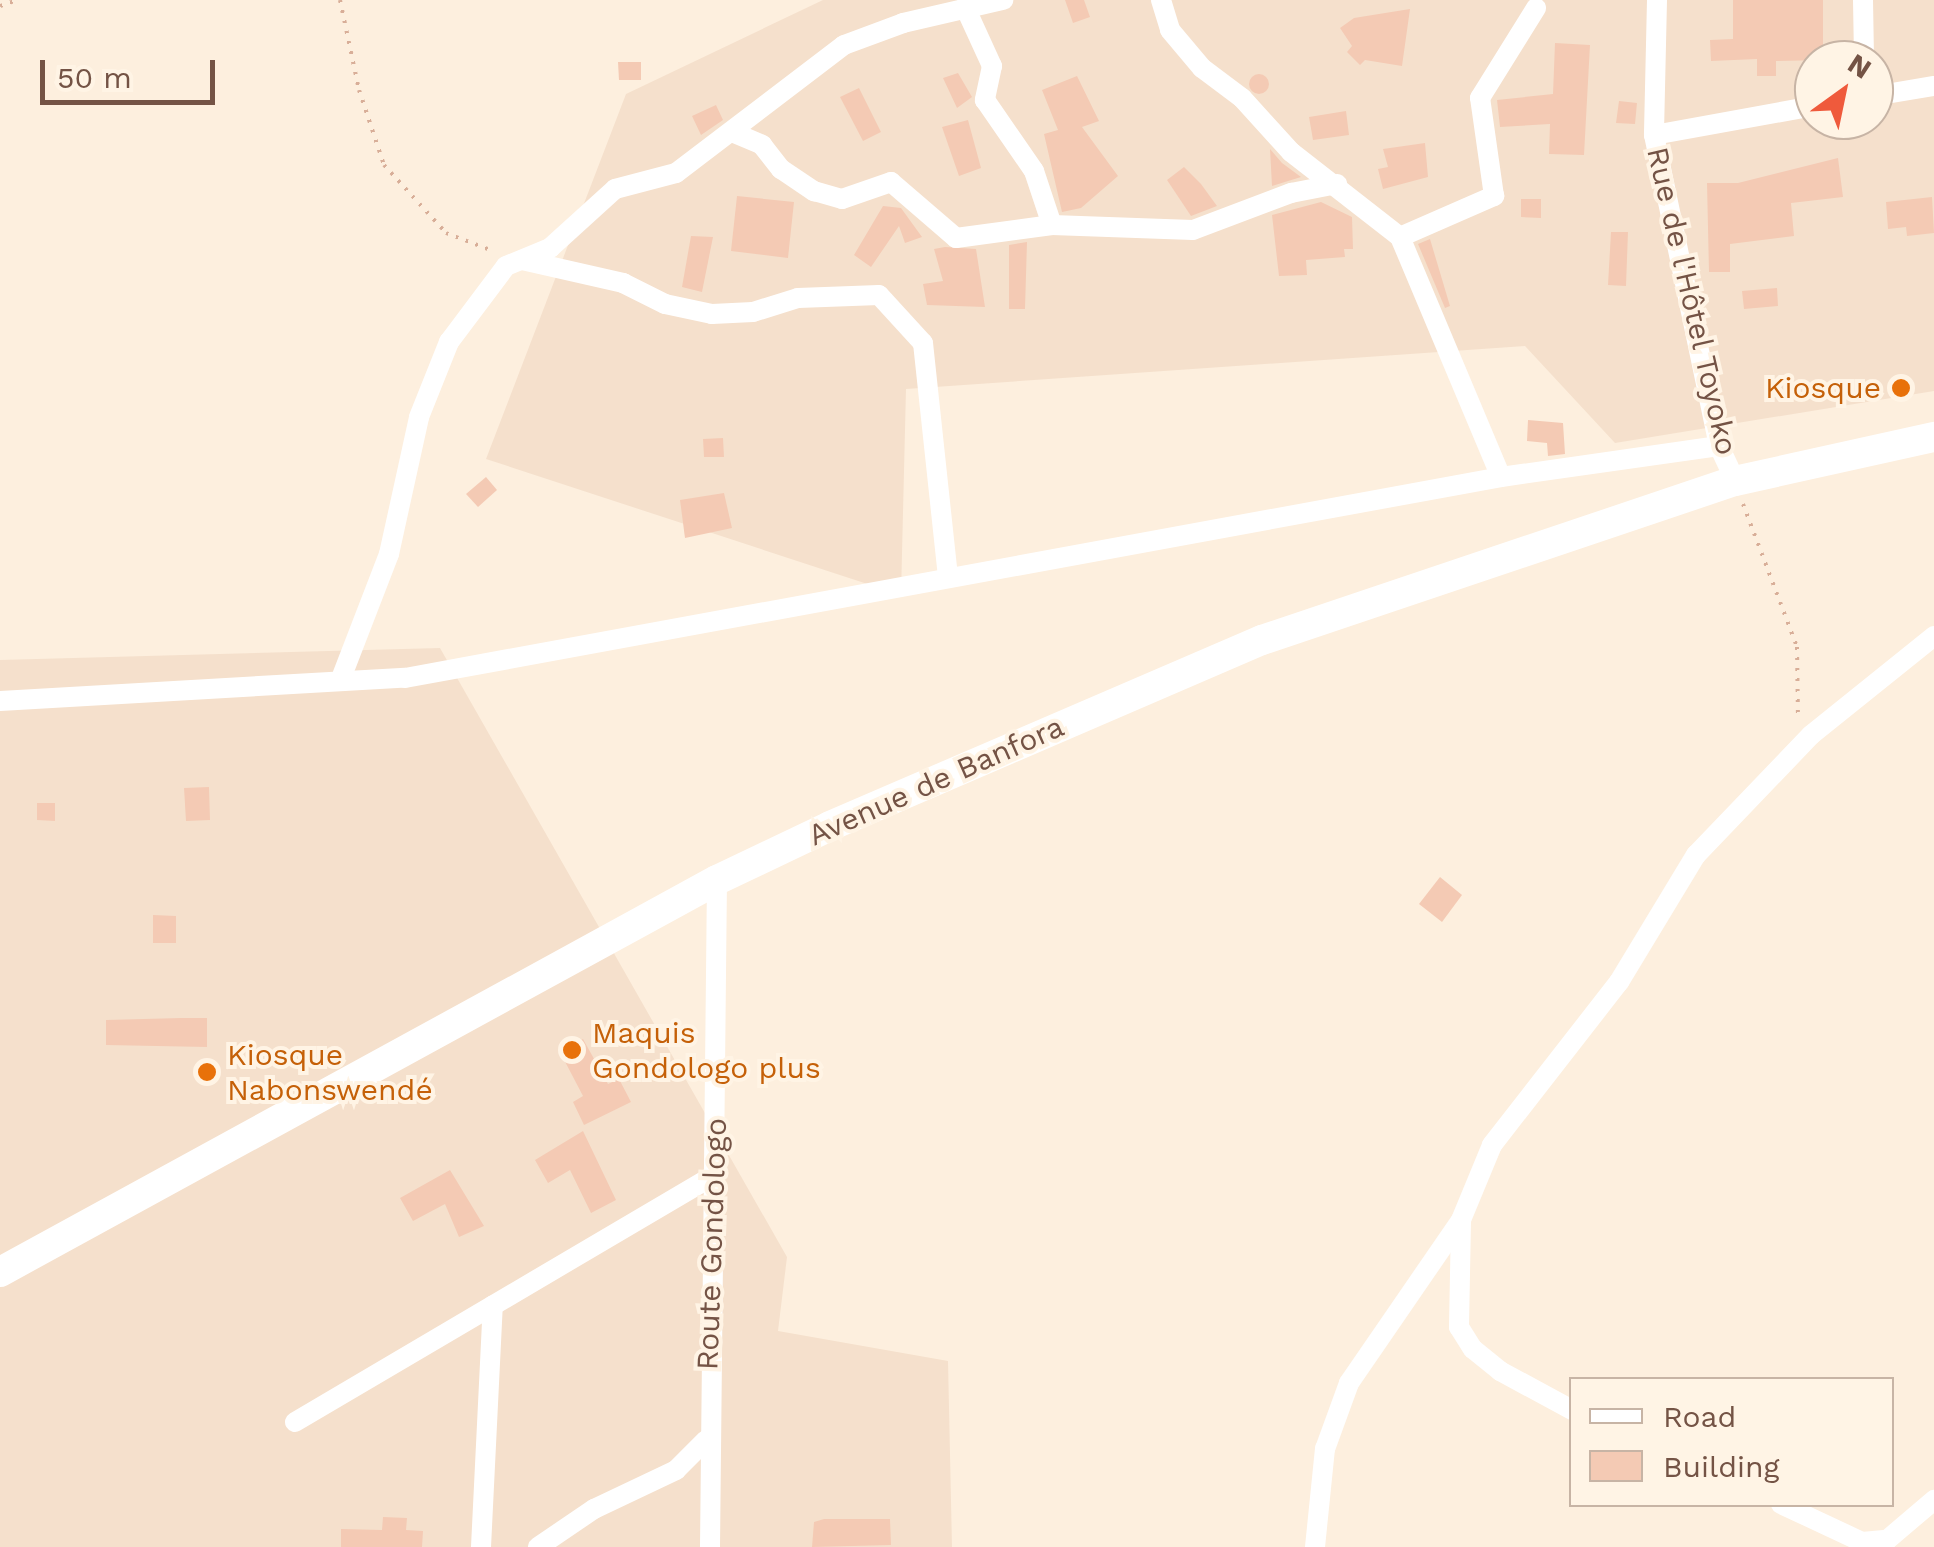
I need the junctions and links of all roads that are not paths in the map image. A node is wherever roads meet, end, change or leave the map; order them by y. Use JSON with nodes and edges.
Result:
{"nodes":[{"id":1,"x":1003,"y":0,"type":"edge"},
{"id":2,"x":1161,"y":0,"type":"edge"},
{"id":3,"x":1657,"y":0,"type":"edge"},
{"id":4,"x":1864,"y":0,"type":"edge"},
{"id":5,"x":1536,"y":3,"type":"edge"},
{"id":6,"x":965,"y":7,"type":"junction"},
{"id":7,"x":1864,"y":40,"type":"edge"},
{"id":8,"x":1934,"y":86,"type":"edge"},
{"id":9,"x":1894,"y":93,"type":"edge"},
{"id":10,"x":1794,"y":110,"type":"edge"},
{"id":11,"x":732,"y":132,"type":"junction"},
{"id":12,"x":1654,"y":135,"type":"junction"},
{"id":13,"x":1337,"y":184,"type":"junction"},
{"id":14,"x":1052,"y":224,"type":"junction"},
{"id":15,"x":1400,"y":237,"type":"junction"},
{"id":16,"x":522,"y":260,"type":"junction"},
{"id":17,"x":1934,"y":436,"type":"edge"},
{"id":18,"x":1719,"y":446,"type":"junction"},
{"id":19,"x":1500,"y":477,"type":"junction"},
{"id":20,"x":1734,"y":481,"type":"junction"},
{"id":21,"x":948,"y":578,"type":"junction"},
{"id":22,"x":1934,"y":636,"type":"edge"},
{"id":23,"x":340,"y":682,"type":"junction"},
{"id":24,"x":0,"y":701,"type":"edge"},
{"id":25,"x":717,"y":880,"type":"junction"},
{"id":26,"x":715,"y":1174,"type":"junction"},
{"id":27,"x":1461,"y":1220,"type":"junction"},
{"id":28,"x":0,"y":1272,"type":"edge"},
{"id":29,"x":494,"y":1305,"type":"junction"},
{"id":30,"x":1569,"y":1408,"type":"edge"},
{"id":31,"x":295,"y":1422,"type":"dead end"},
{"id":32,"x":706,"y":1440,"type":"junction"},
{"id":33,"x":1934,"y":1500,"type":"edge"},
{"id":34,"x":1787,"y":1507,"type":"edge"},
{"id":35,"x":481,"y":1547,"type":"edge"},
{"id":36,"x":538,"y":1547,"type":"edge"},
{"id":37,"x":710,"y":1547,"type":"edge"},
{"id":38,"x":1316,"y":1547,"type":"edge"}],
"edges":[{"from":1,"to":6,"type":"street"},
{"from":2,"to":13,"type":"street"},
{"from":3,"to":12,"type":"street","name":"Rue de l'Hôtel Toyoko"},
{"from":4,"to":7,"type":"street"},
{"from":5,"to":15,"type":"street"},
{"from":6,"to":11,"type":"street"},
{"from":6,"to":14,"type":"street"},
{"from":8,"to":9,"type":"street"},
{"from":10,"to":12,"type":"street"},
{"from":11,"to":14,"type":"street"},
{"from":11,"to":16,"type":"street"},
{"from":12,"to":18,"type":"street","name":"Rue de l'Hôtel Toyoko"},
{"from":13,"to":14,"type":"street"},
{"from":13,"to":15,"type":"street"},
{"from":15,"to":19,"type":"street"},
{"from":16,"to":21,"type":"street"},
{"from":16,"to":23,"type":"street"},
{"from":17,"to":20,"type":"main road","name":"Avenue de Banfora"},
{"from":18,"to":19,"type":"street"},
{"from":18,"to":20,"type":"street","name":"Rue de l'Hôtel Toyoko"},
{"from":19,"to":21,"type":"street"},
{"from":20,"to":25,"type":"main road","name":"Avenue de Banfora"},
{"from":21,"to":23,"type":"street"},
{"from":22,"to":27,"type":"street"},
{"from":23,"to":24,"type":"street"},
{"from":25,"to":26,"type":"street","name":"Route Gondologo"},
{"from":25,"to":28,"type":"main road","name":"Avenue de Banfora"},
{"from":26,"to":29,"type":"street"},
{"from":26,"to":32,"type":"street","name":"Route Gondologo"},
{"from":27,"to":30,"type":"street"},
{"from":27,"to":38,"type":"street"},
{"from":29,"to":31,"type":"street"},
{"from":29,"to":35,"type":"street"},
{"from":32,"to":36,"type":"street"},
{"from":32,"to":37,"type":"street","name":"Route Gondologo"},
{"from":33,"to":34,"type":"street"}]}
